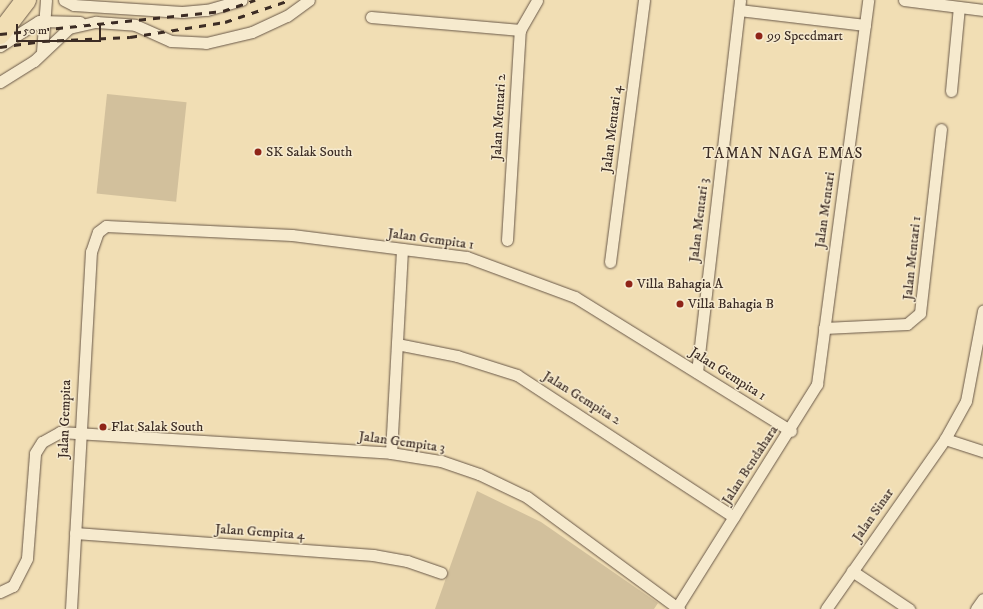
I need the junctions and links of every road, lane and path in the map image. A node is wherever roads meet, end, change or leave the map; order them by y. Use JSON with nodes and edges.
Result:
{"nodes":[{"id":1,"x":26,"y":0,"type":"edge"},
{"id":2,"x":46,"y":0,"type":"edge"},
{"id":3,"x":64,"y":0,"type":"edge"},
{"id":4,"x":242,"y":0,"type":"edge"},
{"id":5,"x":309,"y":0,"type":"edge"},
{"id":6,"x":537,"y":0,"type":"edge"},
{"id":7,"x":644,"y":0,"type":"edge"},
{"id":8,"x":868,"y":0,"type":"edge"},
{"id":9,"x":904,"y":0,"type":"edge"},
{"id":10,"x":740,"y":5,"type":"edge"},
{"id":11,"x":959,"y":7,"type":"junction"},
{"id":12,"x":983,"y":10,"type":"edge"},
{"id":13,"x":371,"y":17,"type":"dead end"},
{"id":14,"x":43,"y":21,"type":"junction"},
{"id":15,"x":96,"y":22,"type":"junction"},
{"id":16,"x":865,"y":24,"type":"junction"},
{"id":17,"x":520,"y":30,"type":"junction"},
{"id":18,"x":0,"y":34,"type":"edge"},
{"id":19,"x":0,"y":46,"type":"edge"},
{"id":20,"x":42,"y":52,"type":"junction"},
{"id":21,"x":0,"y":82,"type":"edge"},
{"id":22,"x":951,"y":91,"type":"dead end"},
{"id":23,"x":941,"y":129,"type":"dead end"},
{"id":24,"x":98,"y":232,"type":"joint"},
{"id":25,"x":507,"y":240,"type":"dead end"},
{"id":26,"x":402,"y":249,"type":"junction"},
{"id":27,"x":610,"y":262,"type":"dead end"},
{"id":28,"x":983,"y":311,"type":"edge"},
{"id":29,"x":824,"y":328,"type":"junction"},
{"id":30,"x":397,"y":344,"type":"junction"},
{"id":31,"x":696,"y":372,"type":"junction"},
{"id":32,"x":791,"y":431,"type":"junction"},
{"id":33,"x":80,"y":432,"type":"junction"},
{"id":34,"x":945,"y":439,"type":"junction"},
{"id":35,"x":983,"y":451,"type":"edge"},
{"id":36,"x":391,"y":453,"type":"junction"},
{"id":37,"x":734,"y":517,"type":"junction"},
{"id":38,"x":75,"y":533,"type":"junction"},
{"id":39,"x":852,"y":571,"type":"junction"},
{"id":40,"x":441,"y":573,"type":"dead end"},
{"id":41,"x":0,"y":592,"type":"edge"},
{"id":42,"x":983,"y":599,"type":"edge"},
{"id":43,"x":678,"y":608,"type":"edge"},
{"id":44,"x":71,"y":609,"type":"edge"},
{"id":45,"x":826,"y":609,"type":"edge"},
{"id":46,"x":909,"y":609,"type":"edge"},
{"id":47,"x":976,"y":609,"type":"edge"}],
"edges":[{"from":1,"to":18,"type":"highway"},
{"from":2,"to":14,"type":"street"},
{"from":3,"to":4,"type":"street"},
{"from":5,"to":15,"type":"street"},
{"from":6,"to":17,"type":"street","name":"Jalan Mentari 2"},
{"from":7,"to":27,"type":"street","name":"Jalan Mentari 4"},
{"from":8,"to":16,"type":"street","name":"Jalan Mentari"},
{"from":9,"to":11,"type":"street"},
{"from":10,"to":16,"type":"street"},
{"from":10,"to":31,"type":"street","name":"Jalan Mentari 3"},
{"from":11,"to":12,"type":"street"},
{"from":11,"to":22,"type":"street"},
{"from":13,"to":17,"type":"street"},
{"from":14,"to":15,"type":"street"},
{"from":14,"to":19,"type":"street"},
{"from":14,"to":20,"type":"street"},
{"from":15,"to":20,"type":"street"},
{"from":16,"to":29,"type":"street","name":"Jalan Mentari"},
{"from":17,"to":25,"type":"street","name":"Jalan Mentari 2"},
{"from":20,"to":21,"type":"street"},
{"from":23,"to":29,"type":"street","name":"Jalan Mentari 1"},
{"from":24,"to":26,"type":"street","name":"Jalan Gempita 1"},
{"from":24,"to":33,"type":"street","name":"Jalan Gempita"},
{"from":26,"to":30,"type":"street"},
{"from":26,"to":31,"type":"street","name":"Jalan Gempita 1"},
{"from":28,"to":34,"type":"street","name":"Jalan Sinar"},
{"from":29,"to":32,"type":"street","name":"Jalan Bendahara"},
{"from":30,"to":36,"type":"street"},
{"from":30,"to":37,"type":"street","name":"Jalan Gempita 2"},
{"from":31,"to":32,"type":"street","name":"Jalan Gempita 1"},
{"from":32,"to":37,"type":"street","name":"Jalan Bendahara"},
{"from":33,"to":36,"type":"street","name":"Jalan Gempita 3"},
{"from":33,"to":38,"type":"street","name":"Jalan Gempita"},
{"from":33,"to":41,"type":"street","name":"Jalan Gempita 3"},
{"from":34,"to":35,"type":"street"},
{"from":34,"to":39,"type":"street","name":"Jalan Sinar"},
{"from":36,"to":43,"type":"street","name":"Jalan Gempita 3"},
{"from":37,"to":43,"type":"street","name":"Jalan Bendahara"},
{"from":38,"to":40,"type":"street","name":"Jalan Gempita 4"},
{"from":38,"to":44,"type":"street","name":"Jalan Gempita"},
{"from":39,"to":45,"type":"street","name":"Jalan Sinar"},
{"from":39,"to":46,"type":"street"},
{"from":42,"to":47,"type":"street"}]}
